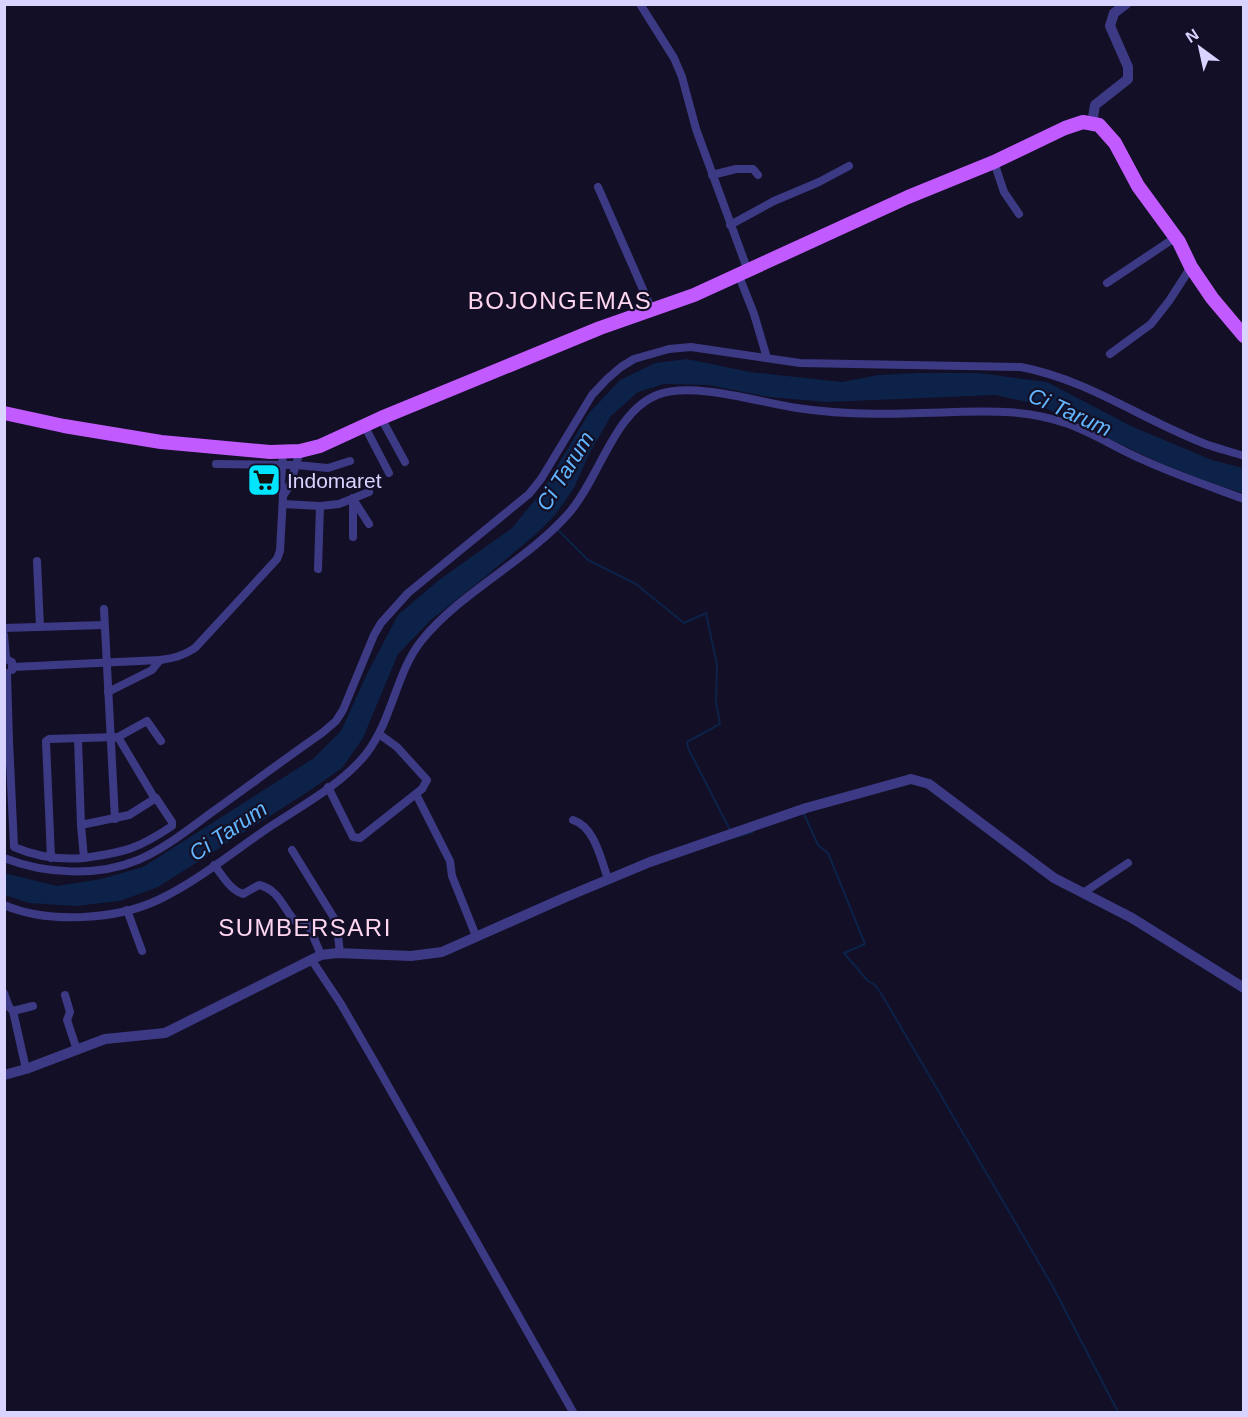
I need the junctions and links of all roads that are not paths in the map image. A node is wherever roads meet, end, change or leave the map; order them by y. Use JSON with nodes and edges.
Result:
{"nodes":[{"id":1,"x":640,"y":4,"type":"edge"},
{"id":2,"x":1126,"y":4,"type":"edge"},
{"id":3,"x":1092,"y":123,"type":"junction"},
{"id":4,"x":994,"y":162,"type":"junction"},
{"id":5,"x":849,"y":166,"type":"dead end"},
{"id":6,"x":712,"y":175,"type":"junction"},
{"id":7,"x":758,"y":175,"type":"dead end"},
{"id":8,"x":598,"y":187,"type":"dead end"},
{"id":9,"x":1019,"y":214,"type":"dead end"},
{"id":10,"x":730,"y":225,"type":"junction"},
{"id":11,"x":1176,"y":237,"type":"junction"},
{"id":12,"x":1191,"y":267,"type":"junction"},
{"id":13,"x":743,"y":274,"type":"junction"},
{"id":14,"x":1107,"y":283,"type":"dead end"},
{"id":15,"x":652,"y":310,"type":"junction"},
{"id":16,"x":1244,"y":336,"type":"edge"},
{"id":17,"x":1110,"y":354,"type":"dead end"},
{"id":18,"x":767,"y":358,"type":"junction"},
{"id":19,"x":4,"y":413,"type":"edge"},
{"id":20,"x":381,"y":418,"type":"junction"},
{"id":21,"x":364,"y":425,"type":"junction"},
{"id":22,"x":300,"y":451,"type":"junction"},
{"id":23,"x":1244,"y":456,"type":"edge"},
{"id":24,"x":283,"y":459,"type":"junction"},
{"id":25,"x":350,"y":461,"type":"dead end"},
{"id":26,"x":405,"y":462,"type":"dead end"},
{"id":27,"x":216,"y":464,"type":"dead end"},
{"id":28,"x":296,"y":465,"type":"junction"},
{"id":29,"x":389,"y":473,"type":"dead end"},
{"id":30,"x":369,"y":492,"type":"dead end"},
{"id":31,"x":353,"y":498,"type":"junction"},
{"id":32,"x":1244,"y":499,"type":"edge"},
{"id":33,"x":283,"y":500,"type":"junction"},
{"id":34,"x":320,"y":506,"type":"junction"},
{"id":35,"x":369,"y":524,"type":"dead end"},
{"id":36,"x":353,"y":537,"type":"dead end"},
{"id":37,"x":37,"y":561,"type":"dead end"},
{"id":38,"x":318,"y":569,"type":"dead end"},
{"id":39,"x":104,"y":609,"type":"dead end"},
{"id":40,"x":104,"y":625,"type":"junction"},
{"id":41,"x":40,"y":627,"type":"junction"},
{"id":42,"x":4,"y":628,"type":"edge"},
{"id":43,"x":4,"y":635,"type":"edge"},
{"id":44,"x":5,"y":658,"type":"edge"},
{"id":45,"x":160,"y":660,"type":"junction"},
{"id":46,"x":105,"y":661,"type":"junction"},
{"id":47,"x":8,"y":671,"type":"edge"},
{"id":48,"x":108,"y":692,"type":"junction"},
{"id":49,"x":6,"y":706,"type":"edge"},
{"id":50,"x":379,"y":734,"type":"junction"},
{"id":51,"x":114,"y":737,"type":"junction"},
{"id":52,"x":78,"y":739,"type":"junction"},
{"id":53,"x":7,"y":741,"type":"edge"},
{"id":54,"x":161,"y":741,"type":"dead end"},
{"id":55,"x":324,"y":790,"type":"junction"},
{"id":56,"x":416,"y":794,"type":"junction"},
{"id":57,"x":155,"y":799,"type":"junction"},
{"id":58,"x":115,"y":819,"type":"junction"},
{"id":59,"x":573,"y":820,"type":"dead end"},
{"id":60,"x":81,"y":825,"type":"junction"},
{"id":61,"x":4,"y":843,"type":"edge"},
{"id":62,"x":14,"y":847,"type":"junction"},
{"id":63,"x":292,"y":850,"type":"dead end"},
{"id":64,"x":4,"y":858,"type":"edge"},
{"id":65,"x":51,"y":858,"type":"junction"},
{"id":66,"x":84,"y":858,"type":"junction"},
{"id":67,"x":1128,"y":862,"type":"dead end"},
{"id":68,"x":214,"y":865,"type":"junction"},
{"id":69,"x":608,"y":879,"type":"junction"},
{"id":70,"x":1083,"y":893,"type":"junction"},
{"id":71,"x":4,"y":906,"type":"edge"},
{"id":72,"x":127,"y":910,"type":"junction"},
{"id":73,"x":334,"y":918,"type":"tunnel mouth"},
{"id":74,"x":338,"y":936,"type":"tunnel mouth"},
{"id":75,"x":476,"y":936,"type":"junction"},
{"id":76,"x":142,"y":951,"type":"dead end"},
{"id":77,"x":340,"y":954,"type":"junction"},
{"id":78,"x":316,"y":957,"type":"junction"},
{"id":79,"x":1244,"y":988,"type":"edge"},
{"id":80,"x":4,"y":993,"type":"edge"},
{"id":81,"x":65,"y":995,"type":"dead end"},
{"id":82,"x":33,"y":1006,"type":"dead end"},
{"id":83,"x":13,"y":1011,"type":"junction"},
{"id":84,"x":77,"y":1050,"type":"junction"},
{"id":85,"x":26,"y":1070,"type":"junction"},
{"id":86,"x":4,"y":1075,"type":"edge"},
{"id":87,"x":573,"y":1413,"type":"edge"}],
"edges":[{"from":1,"to":6,"type":"street"},
{"from":2,"to":3,"type":"street"},
{"from":3,"to":4,"type":"main road"},
{"from":3,"to":11,"type":"main road"},
{"from":4,"to":9,"type":"street"},
{"from":4,"to":13,"type":"main road"},
{"from":5,"to":10,"type":"street"},
{"from":6,"to":7,"type":"street"},
{"from":6,"to":10,"type":"street"},
{"from":8,"to":15,"type":"street"},
{"from":10,"to":13,"type":"street"},
{"from":11,"to":12,"type":"main road"},
{"from":11,"to":14,"type":"street"},
{"from":12,"to":16,"type":"main road"},
{"from":12,"to":17,"type":"street"},
{"from":13,"to":15,"type":"main road"},
{"from":13,"to":18,"type":"street"},
{"from":15,"to":20,"type":"main road"},
{"from":18,"to":23,"type":"street"},
{"from":18,"to":64,"type":"street"},
{"from":19,"to":24,"type":"main road"},
{"from":20,"to":21,"type":"main road"},
{"from":20,"to":26,"type":"street"},
{"from":21,"to":22,"type":"main road"},
{"from":21,"to":29,"type":"street"},
{"from":22,"to":24,"type":"main road"},
{"from":22,"to":28,"type":"street"},
{"from":24,"to":27,"type":"street"},
{"from":24,"to":28,"type":"street"},
{"from":24,"to":33,"type":"street"},
{"from":25,"to":28,"type":"street"},
{"from":28,"to":33,"type":"street"},
{"from":30,"to":31,"type":"street"},
{"from":31,"to":34,"type":"street"},
{"from":31,"to":35,"type":"street"},
{"from":31,"to":36,"type":"street"},
{"from":32,"to":50,"type":"street"},
{"from":33,"to":34,"type":"street"},
{"from":33,"to":45,"type":"street"},
{"from":34,"to":38,"type":"street"},
{"from":37,"to":41,"type":"street"},
{"from":39,"to":40,"type":"street"},
{"from":40,"to":41,"type":"street"},
{"from":40,"to":46,"type":"street"},
{"from":41,"to":42,"type":"street"},
{"from":43,"to":44,"type":"street"},
{"from":44,"to":47,"type":"street"},
{"from":45,"to":46,"type":"street"},
{"from":45,"to":48,"type":"street"},
{"from":46,"to":47,"type":"street"},
{"from":46,"to":48,"type":"street"},
{"from":47,"to":49,"type":"street"},
{"from":48,"to":51,"type":"street"},
{"from":49,"to":53,"type":"street"},
{"from":50,"to":55,"type":"street"},
{"from":50,"to":56,"type":"street"},
{"from":51,"to":52,"type":"street"},
{"from":51,"to":54,"type":"street"},
{"from":51,"to":57,"type":"street"},
{"from":51,"to":58,"type":"street"},
{"from":52,"to":60,"type":"street"},
{"from":52,"to":65,"type":"street"},
{"from":53,"to":62,"type":"street"},
{"from":55,"to":56,"type":"street"},
{"from":55,"to":68,"type":"street"},
{"from":56,"to":75,"type":"street"},
{"from":57,"to":58,"type":"street"},
{"from":57,"to":66,"type":"street"},
{"from":58,"to":60,"type":"street"},
{"from":59,"to":69,"type":"street"},
{"from":60,"to":66,"type":"street"},
{"from":61,"to":62,"type":"street"},
{"from":62,"to":65,"type":"street"},
{"from":63,"to":73,"type":"street"},
{"from":65,"to":66,"type":"street"},
{"from":67,"to":70,"type":"street"},
{"from":68,"to":72,"type":"street"},
{"from":68,"to":78,"type":"street"},
{"from":69,"to":70,"type":"street"},
{"from":69,"to":75,"type":"street"},
{"from":70,"to":79,"type":"street"},
{"from":71,"to":72,"type":"street"},
{"from":72,"to":76,"type":"street"},
{"from":74,"to":77,"type":"street"},
{"from":75,"to":77,"type":"street"},
{"from":77,"to":78,"type":"street"},
{"from":78,"to":84,"type":"street"},
{"from":78,"to":87,"type":"street"},
{"from":80,"to":83,"type":"street"},
{"from":81,"to":84,"type":"street"},
{"from":82,"to":83,"type":"street"},
{"from":83,"to":85,"type":"street"},
{"from":84,"to":85,"type":"street"},
{"from":85,"to":86,"type":"street"}]}
